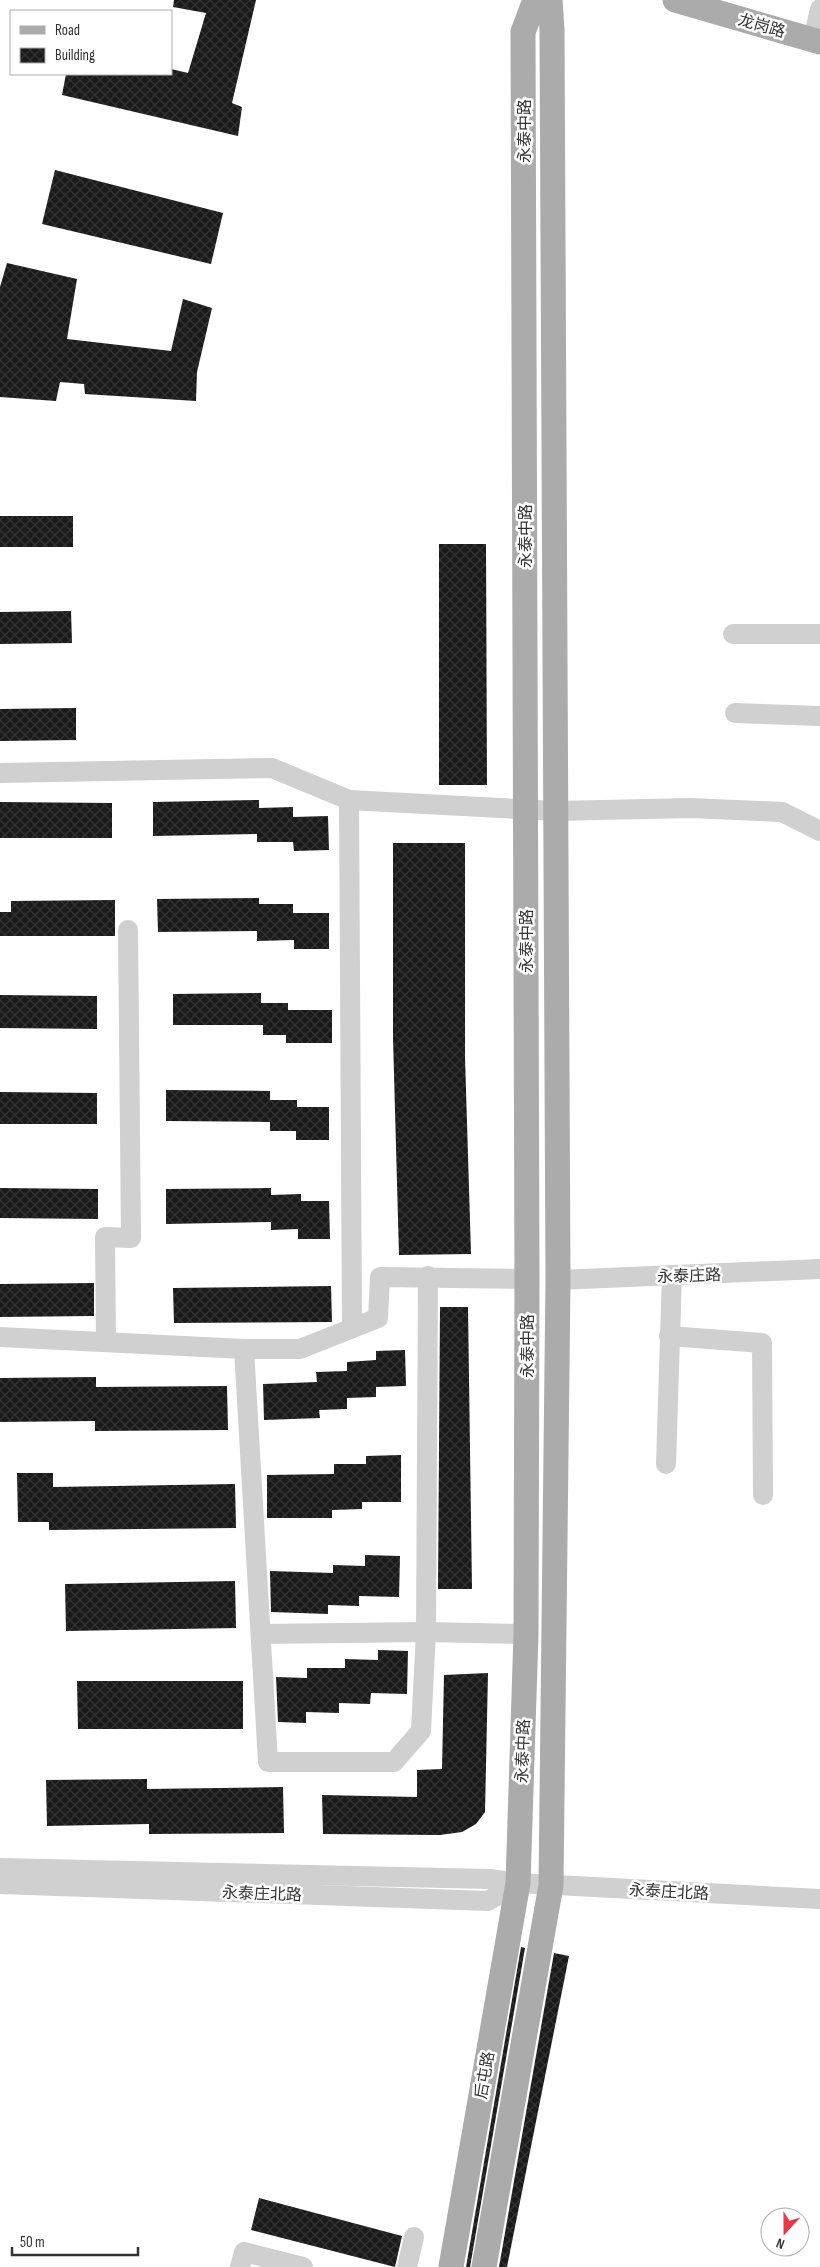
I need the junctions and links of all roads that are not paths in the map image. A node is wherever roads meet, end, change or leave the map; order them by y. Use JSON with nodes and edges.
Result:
{"nodes":[{"id":1,"x":535,"y":0,"type":"edge"},
{"id":2,"x":550,"y":0,"type":"edge"},
{"id":3,"x":675,"y":0,"type":"edge"},
{"id":4,"x":820,"y":9,"type":"edge"},
{"id":5,"x":817,"y":41,"type":"edge"},
{"id":6,"x":733,"y":634,"type":"dead end"},
{"id":7,"x":820,"y":634,"type":"edge"},
{"id":8,"x":735,"y":714,"type":"dead end"},
{"id":9,"x":820,"y":716,"type":"edge"},
{"id":10,"x":0,"y":773,"type":"edge"},
{"id":11,"x":349,"y":800,"type":"junction"},
{"id":12,"x":526,"y":808,"type":"junction"},
{"id":13,"x":556,"y":811,"type":"junction"},
{"id":14,"x":820,"y":831,"type":"edge"},
{"id":15,"x":128,"y":930,"type":"dead end"},
{"id":16,"x":820,"y":1269,"type":"edge"},
{"id":17,"x":672,"y":1275,"type":"junction"},
{"id":18,"x":428,"y":1276,"type":"junction"},
{"id":19,"x":527,"y":1279,"type":"junction"},
{"id":20,"x":558,"y":1280,"type":"junction"},
{"id":21,"x":352,"y":1328,"type":"junction"},
{"id":22,"x":669,"y":1336,"type":"junction"},
{"id":23,"x":0,"y":1337,"type":"edge"},
{"id":24,"x":106,"y":1342,"type":"junction"},
{"id":25,"x":244,"y":1349,"type":"junction"},
{"id":26,"x":666,"y":1464,"type":"dead end"},
{"id":27,"x":763,"y":1495,"type":"dead end"},
{"id":28,"x":426,"y":1632,"type":"junction"},
{"id":29,"x":261,"y":1634,"type":"junction"},
{"id":30,"x":526,"y":1634,"type":"junction"},
{"id":31,"x":0,"y":1868,"type":"edge"},
{"id":32,"x":518,"y":1883,"type":"junction"},
{"id":33,"x":0,"y":1884,"type":"edge"},
{"id":34,"x":551,"y":1885,"type":"junction"},
{"id":35,"x":820,"y":1899,"type":"edge"},
{"id":36,"x":414,"y":2237,"type":"dead end"},
{"id":37,"x":240,"y":2267,"type":"edge"},
{"id":38,"x":302,"y":2267,"type":"edge"},
{"id":39,"x":407,"y":2267,"type":"edge"},
{"id":40,"x":451,"y":2267,"type":"edge"},
{"id":41,"x":484,"y":2267,"type":"edge"}],
"edges":[{"from":1,"to":12,"type":"main road","name":"永泰中路"},
{"from":2,"to":13,"type":"main road","name":"永泰中路"},
{"from":3,"to":5,"type":"main road","name":"龙岗路"},
{"from":4,"to":5,"type":"street"},
{"from":6,"to":7,"type":"street"},
{"from":8,"to":9,"type":"street"},
{"from":10,"to":11,"type":"street"},
{"from":11,"to":12,"type":"street"},
{"from":11,"to":21,"type":"street"},
{"from":12,"to":13,"type":"street"},
{"from":12,"to":19,"type":"main road","name":"永泰中路"},
{"from":13,"to":14,"type":"street"},
{"from":13,"to":20,"type":"main road","name":"永泰中路"},
{"from":15,"to":24,"type":"street"},
{"from":16,"to":17,"type":"street","name":"永泰庄路"},
{"from":17,"to":20,"type":"street","name":"永泰庄路"},
{"from":17,"to":22,"type":"street"},
{"from":18,"to":19,"type":"street"},
{"from":18,"to":21,"type":"street"},
{"from":18,"to":28,"type":"street"},
{"from":19,"to":30,"type":"main road","name":"永泰中路"},
{"from":20,"to":34,"type":"main road","name":"永泰中路"},
{"from":21,"to":25,"type":"street"},
{"from":22,"to":26,"type":"street"},
{"from":22,"to":27,"type":"street"},
{"from":23,"to":24,"type":"street"},
{"from":24,"to":25,"type":"street"},
{"from":25,"to":29,"type":"street"},
{"from":28,"to":29,"type":"street"},
{"from":28,"to":29,"type":"street"},
{"from":28,"to":30,"type":"street"},
{"from":30,"to":32,"type":"main road","name":"永泰中路"},
{"from":31,"to":32,"type":"street","name":"永泰庄北路"},
{"from":32,"to":33,"type":"street","name":"永泰庄北路"},
{"from":32,"to":34,"type":"street","name":"永泰庄北路"},
{"from":32,"to":40,"type":"main road","name":"后屯路"},
{"from":34,"to":35,"type":"street","name":"永泰庄北路"},
{"from":34,"to":41,"type":"main road","name":"后屯路"},
{"from":36,"to":39,"type":"street"},
{"from":37,"to":38,"type":"street"}]}
